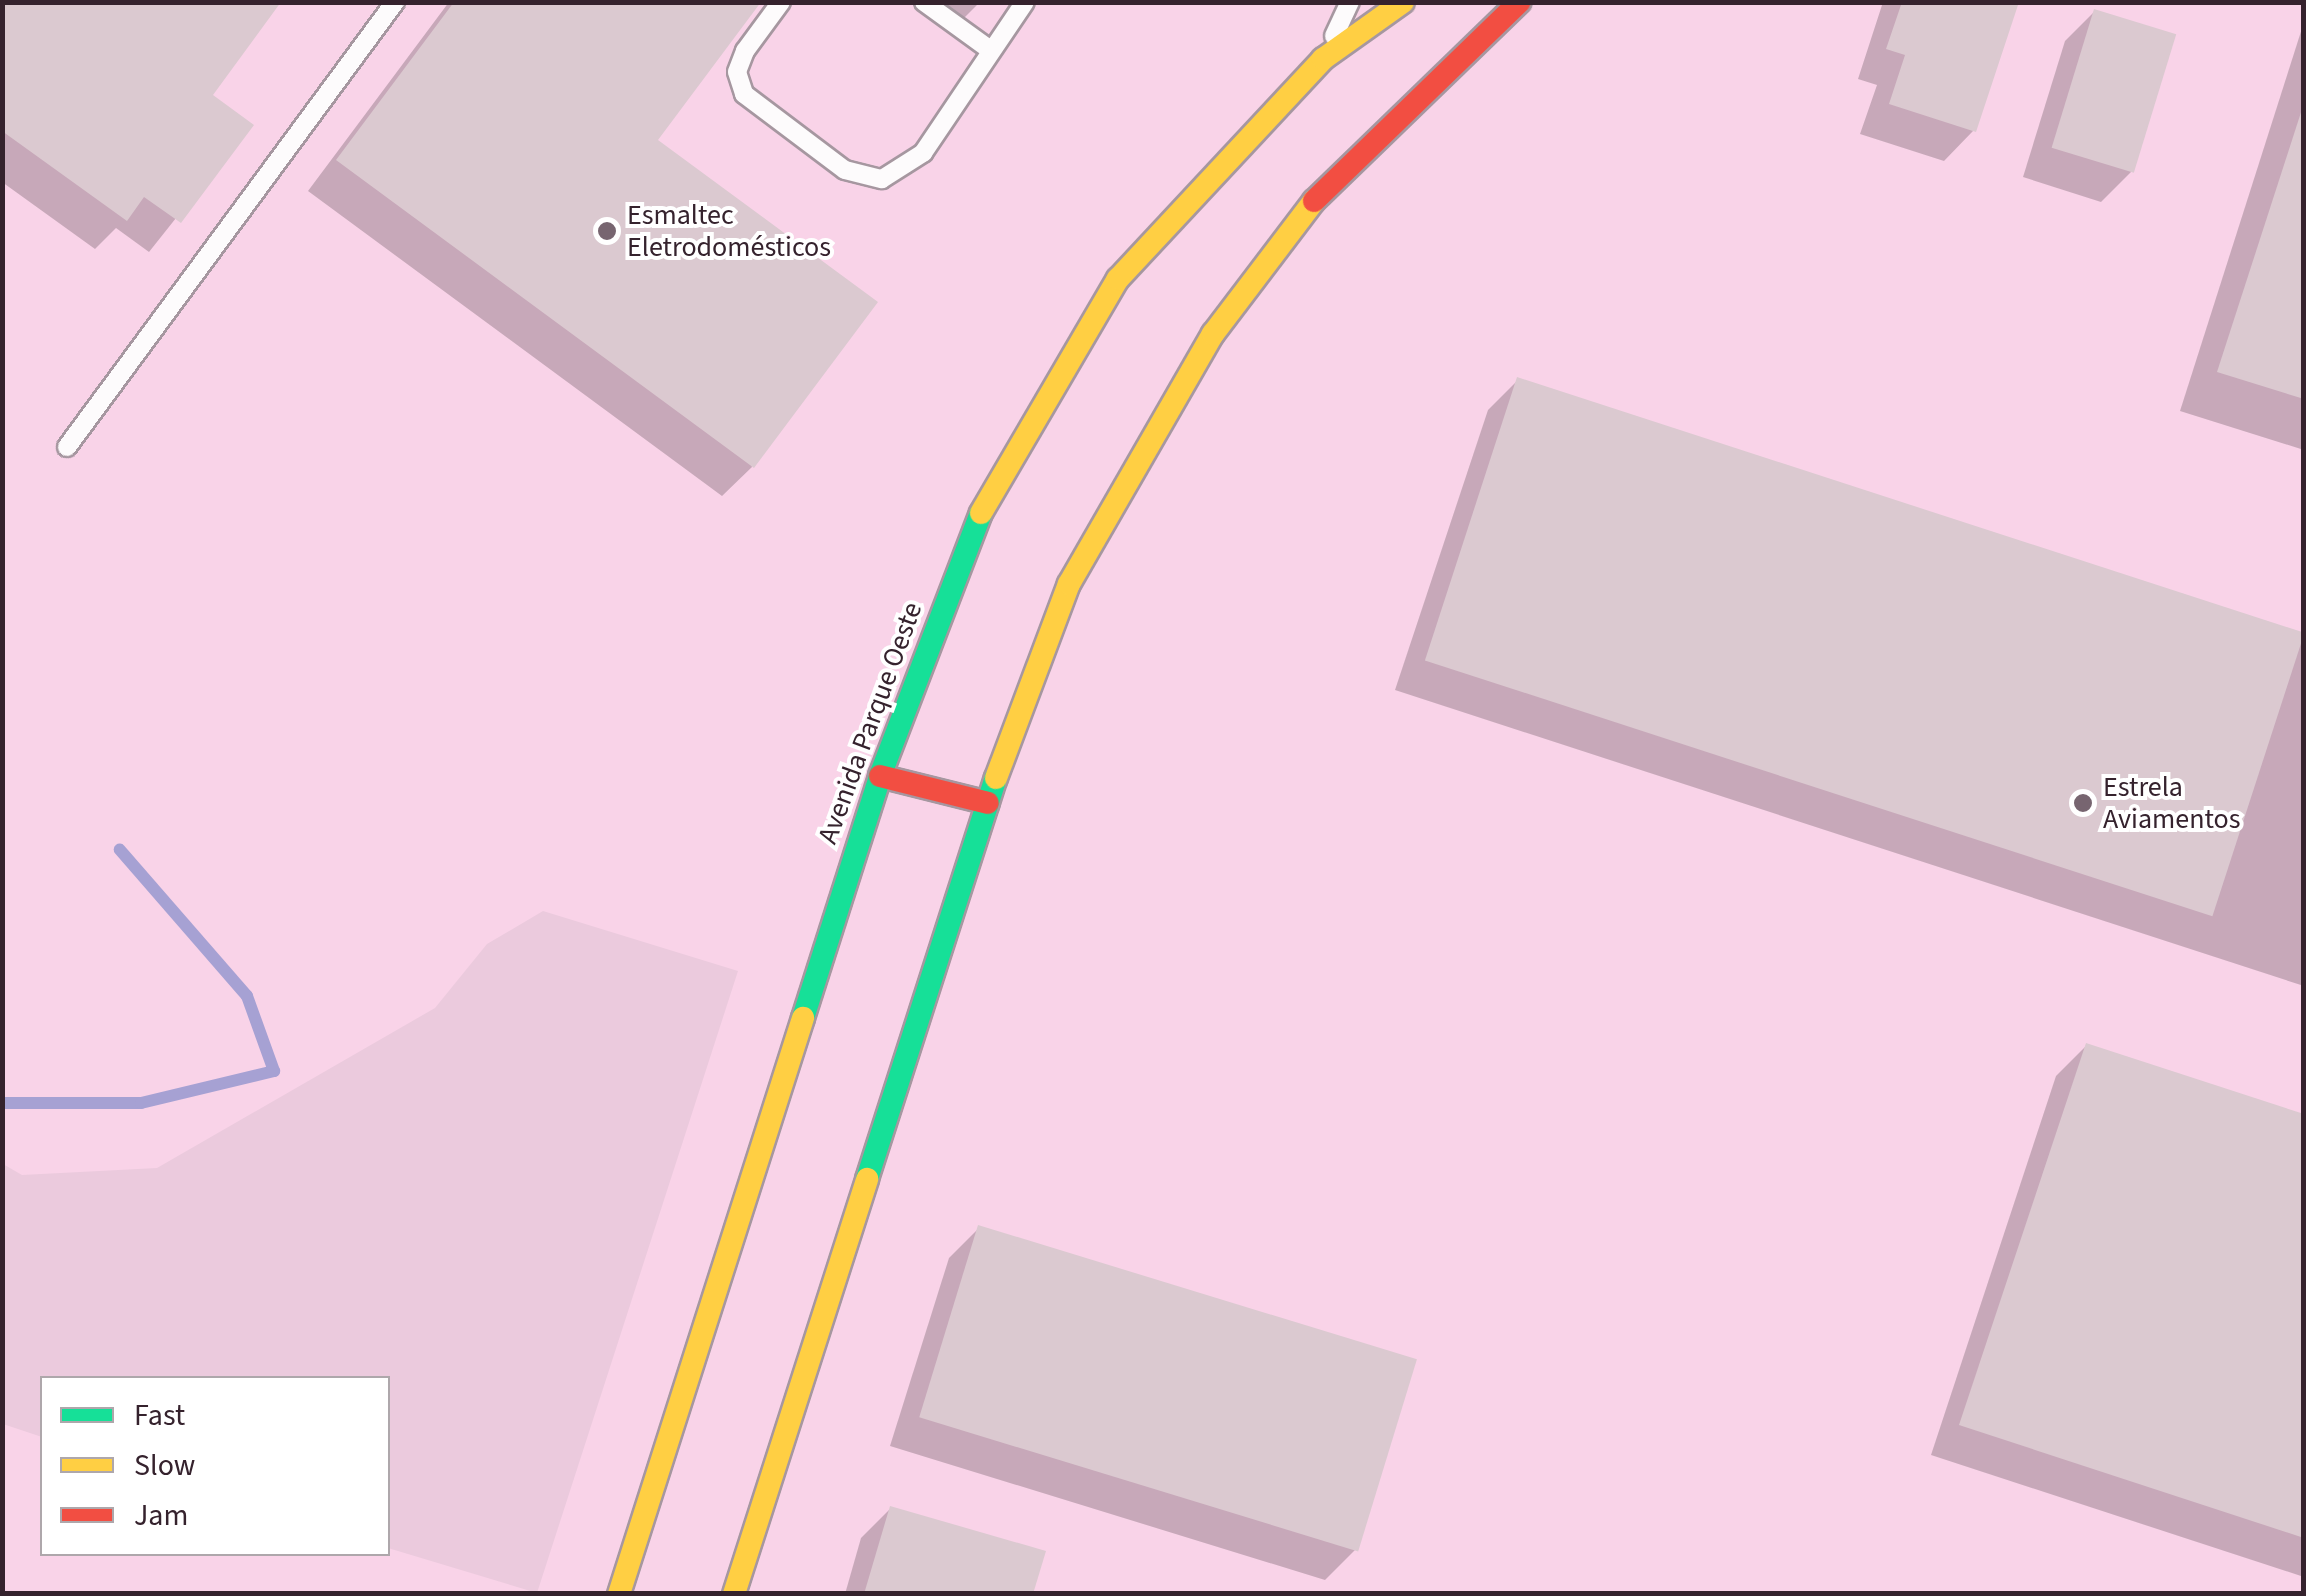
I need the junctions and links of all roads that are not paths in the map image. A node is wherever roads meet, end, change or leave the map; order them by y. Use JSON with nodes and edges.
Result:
{"nodes":[{"id":1,"x":396,"y":2,"type":"edge"},
{"id":2,"x":781,"y":2,"type":"edge"},
{"id":3,"x":924,"y":2,"type":"edge"},
{"id":4,"x":1025,"y":2,"type":"edge"},
{"id":5,"x":1350,"y":2,"type":"edge"},
{"id":6,"x":1403,"y":2,"type":"edge"},
{"id":7,"x":1519,"y":2,"type":"edge"},
{"id":8,"x":989,"y":50,"type":"junction"},
{"id":9,"x":1324,"y":60,"type":"junction"},
{"id":10,"x":67,"y":447,"type":"dead end"},
{"id":11,"x":880,"y":776,"type":"junction"},
{"id":12,"x":988,"y":803,"type":"junction"},
{"id":13,"x":619,"y":1594,"type":"edge"},
{"id":14,"x":734,"y":1594,"type":"edge"}],
"edges":[{"from":1,"to":10,"type":"lane"},
{"from":2,"to":8,"type":"lane"},
{"from":3,"to":8,"type":"lane"},
{"from":4,"to":8,"type":"lane"},
{"from":5,"to":9,"type":"lane"},
{"from":6,"to":9,"type":"street","name":"Avenida Parque Oeste"},
{"from":7,"to":12,"type":"street"},
{"from":9,"to":11,"type":"street","name":"Avenida Parque Oeste"},
{"from":11,"to":12,"type":"street"},
{"from":11,"to":13,"type":"street","name":"Avenida Parque Oeste"},
{"from":12,"to":14,"type":"street"}]}
